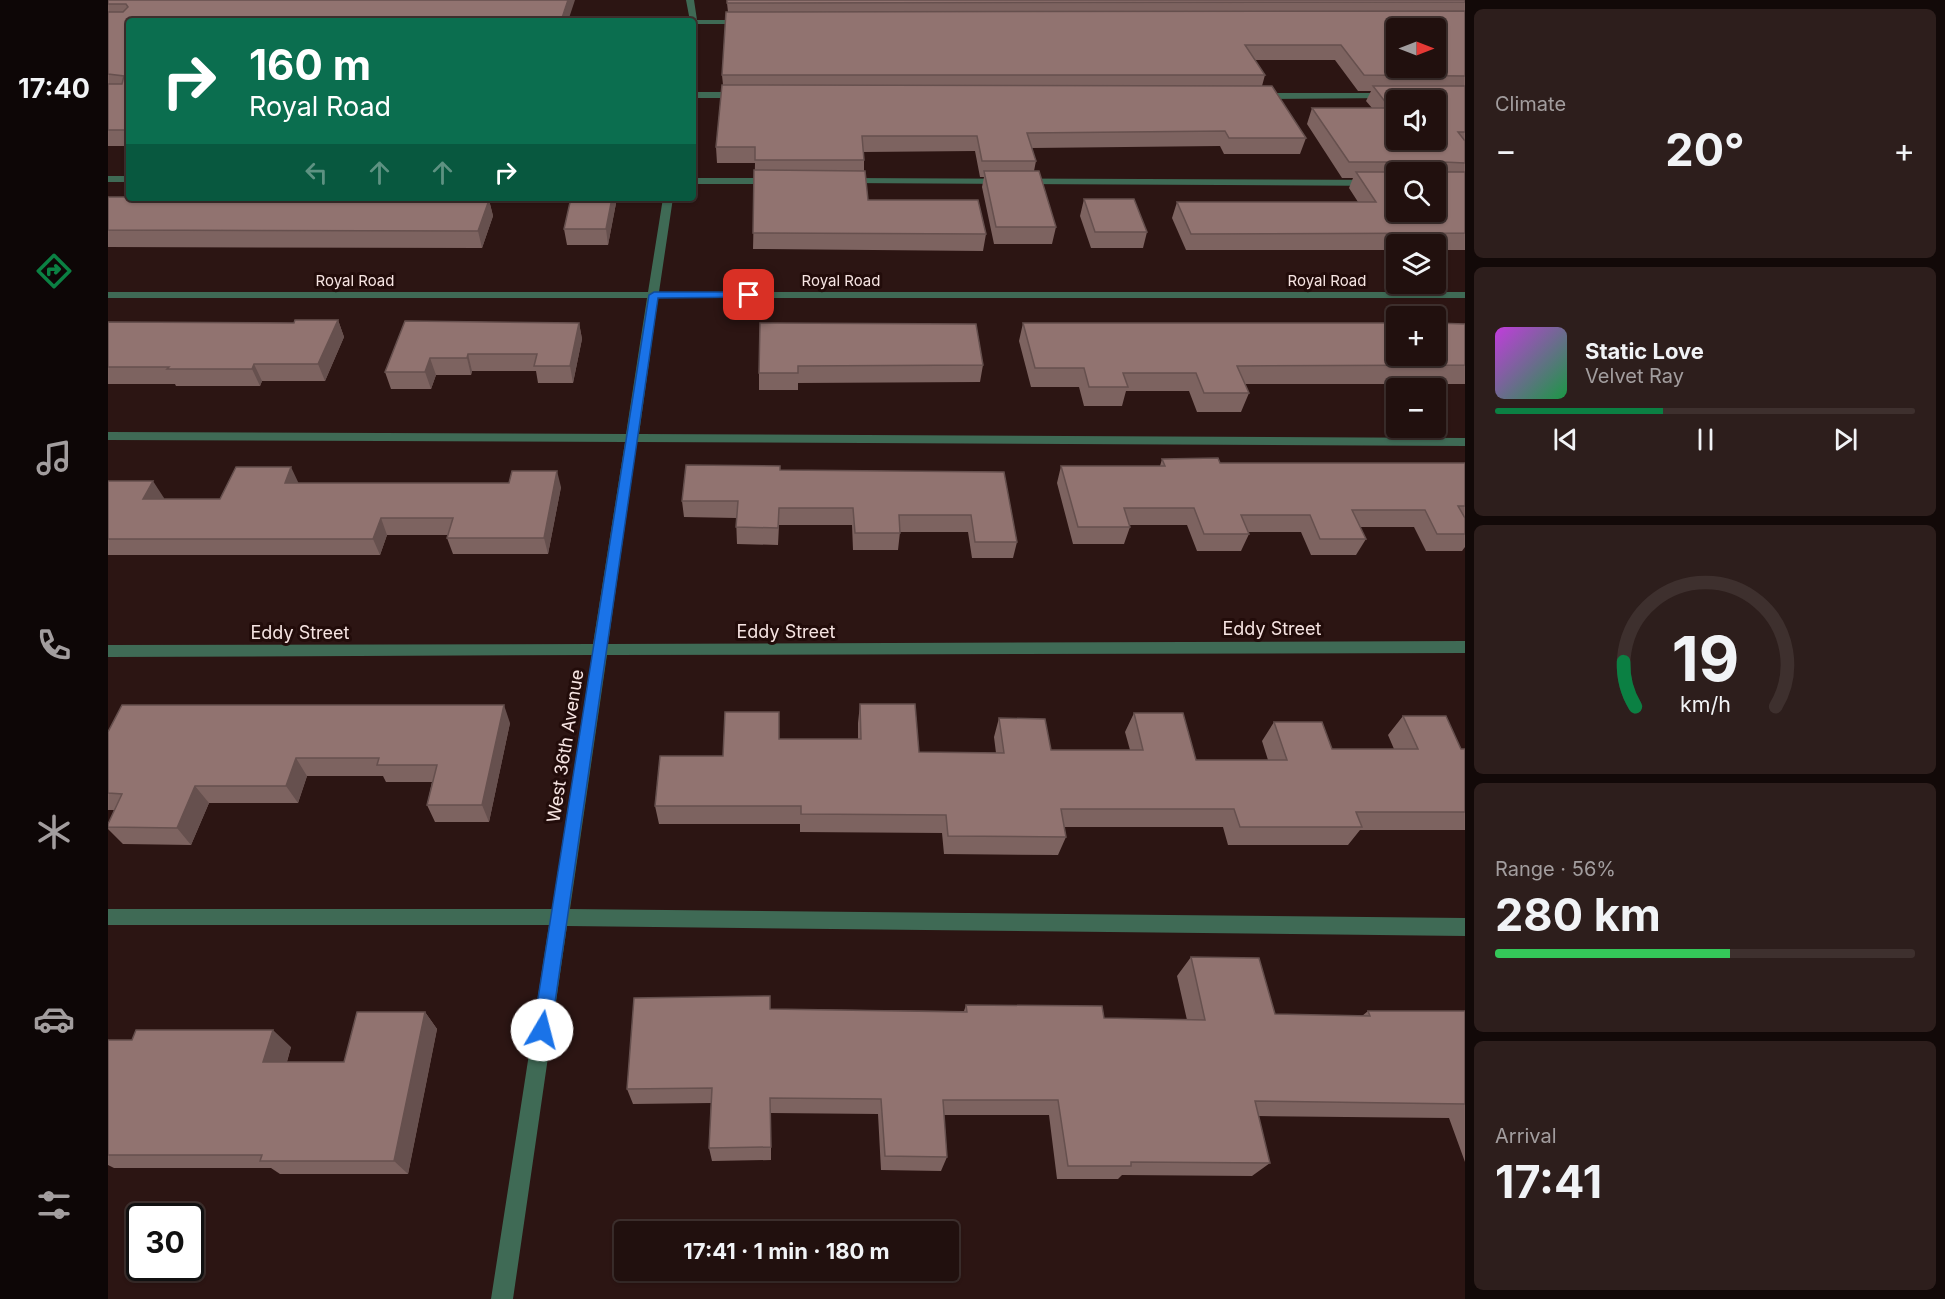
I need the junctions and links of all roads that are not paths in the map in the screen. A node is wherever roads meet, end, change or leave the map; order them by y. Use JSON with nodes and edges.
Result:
{"nodes":[{"id":1,"x":690,"y":0,"type":"edge"},
{"id":2,"x":693,"y":18,"type":"edge"},
{"id":3,"x":696,"y":22,"type":"edge"},
{"id":4,"x":754,"y":22,"type":"edge"},
{"id":5,"x":696,"y":95,"type":"edge"},
{"id":6,"x":752,"y":95,"type":"edge"},
{"id":7,"x":1250,"y":96,"type":"edge"},
{"id":8,"x":1386,"y":96,"type":"edge"},
{"id":9,"x":108,"y":179,"type":"edge"},
{"id":10,"x":126,"y":179,"type":"edge"},
{"id":11,"x":696,"y":181,"type":"edge"},
{"id":12,"x":788,"y":181,"type":"edge"},
{"id":13,"x":836,"y":181,"type":"edge"},
{"id":14,"x":1386,"y":183,"type":"edge"},
{"id":15,"x":668,"y":201,"type":"edge"},
{"id":16,"x":108,"y":295,"type":"edge"},
{"id":17,"x":654,"y":295,"type":"junction"},
{"id":18,"x":1465,"y":295,"type":"edge"},
{"id":19,"x":108,"y":436,"type":"edge"},
{"id":20,"x":632,"y":438,"type":"junction"},
{"id":21,"x":1465,"y":442,"type":"edge"},
{"id":22,"x":1465,"y":647,"type":"edge"},
{"id":23,"x":108,"y":651,"type":"edge"},
{"id":24,"x":599,"y":651,"type":"junction"},
{"id":25,"x":108,"y":917,"type":"edge"},
{"id":26,"x":559,"y":917,"type":"junction"},
{"id":27,"x":1465,"y":927,"type":"edge"},
{"id":28,"x":502,"y":1299,"type":"edge"}],
"edges":[{"from":1,"to":2,"type":"street"},
{"from":3,"to":4,"type":"street"},
{"from":5,"to":6,"type":"street"},
{"from":7,"to":8,"type":"street"},
{"from":9,"to":10,"type":"street"},
{"from":11,"to":12,"type":"street"},
{"from":13,"to":14,"type":"street"},
{"from":15,"to":17,"type":"street","name":"West 36th Avenue"},
{"from":16,"to":17,"type":"street","name":"Royal Road"},
{"from":17,"to":18,"type":"street","name":"Royal Road"},
{"from":17,"to":20,"type":"street","name":"West 36th Avenue"},
{"from":19,"to":20,"type":"street"},
{"from":20,"to":21,"type":"street"},
{"from":20,"to":24,"type":"street","name":"West 36th Avenue"},
{"from":22,"to":24,"type":"street","name":"Eddy Street"},
{"from":23,"to":24,"type":"street","name":"Eddy Street"},
{"from":24,"to":26,"type":"street","name":"West 36th Avenue"},
{"from":25,"to":26,"type":"street"},
{"from":26,"to":27,"type":"street"},
{"from":26,"to":28,"type":"street","name":"West 36th Avenue"}]}
